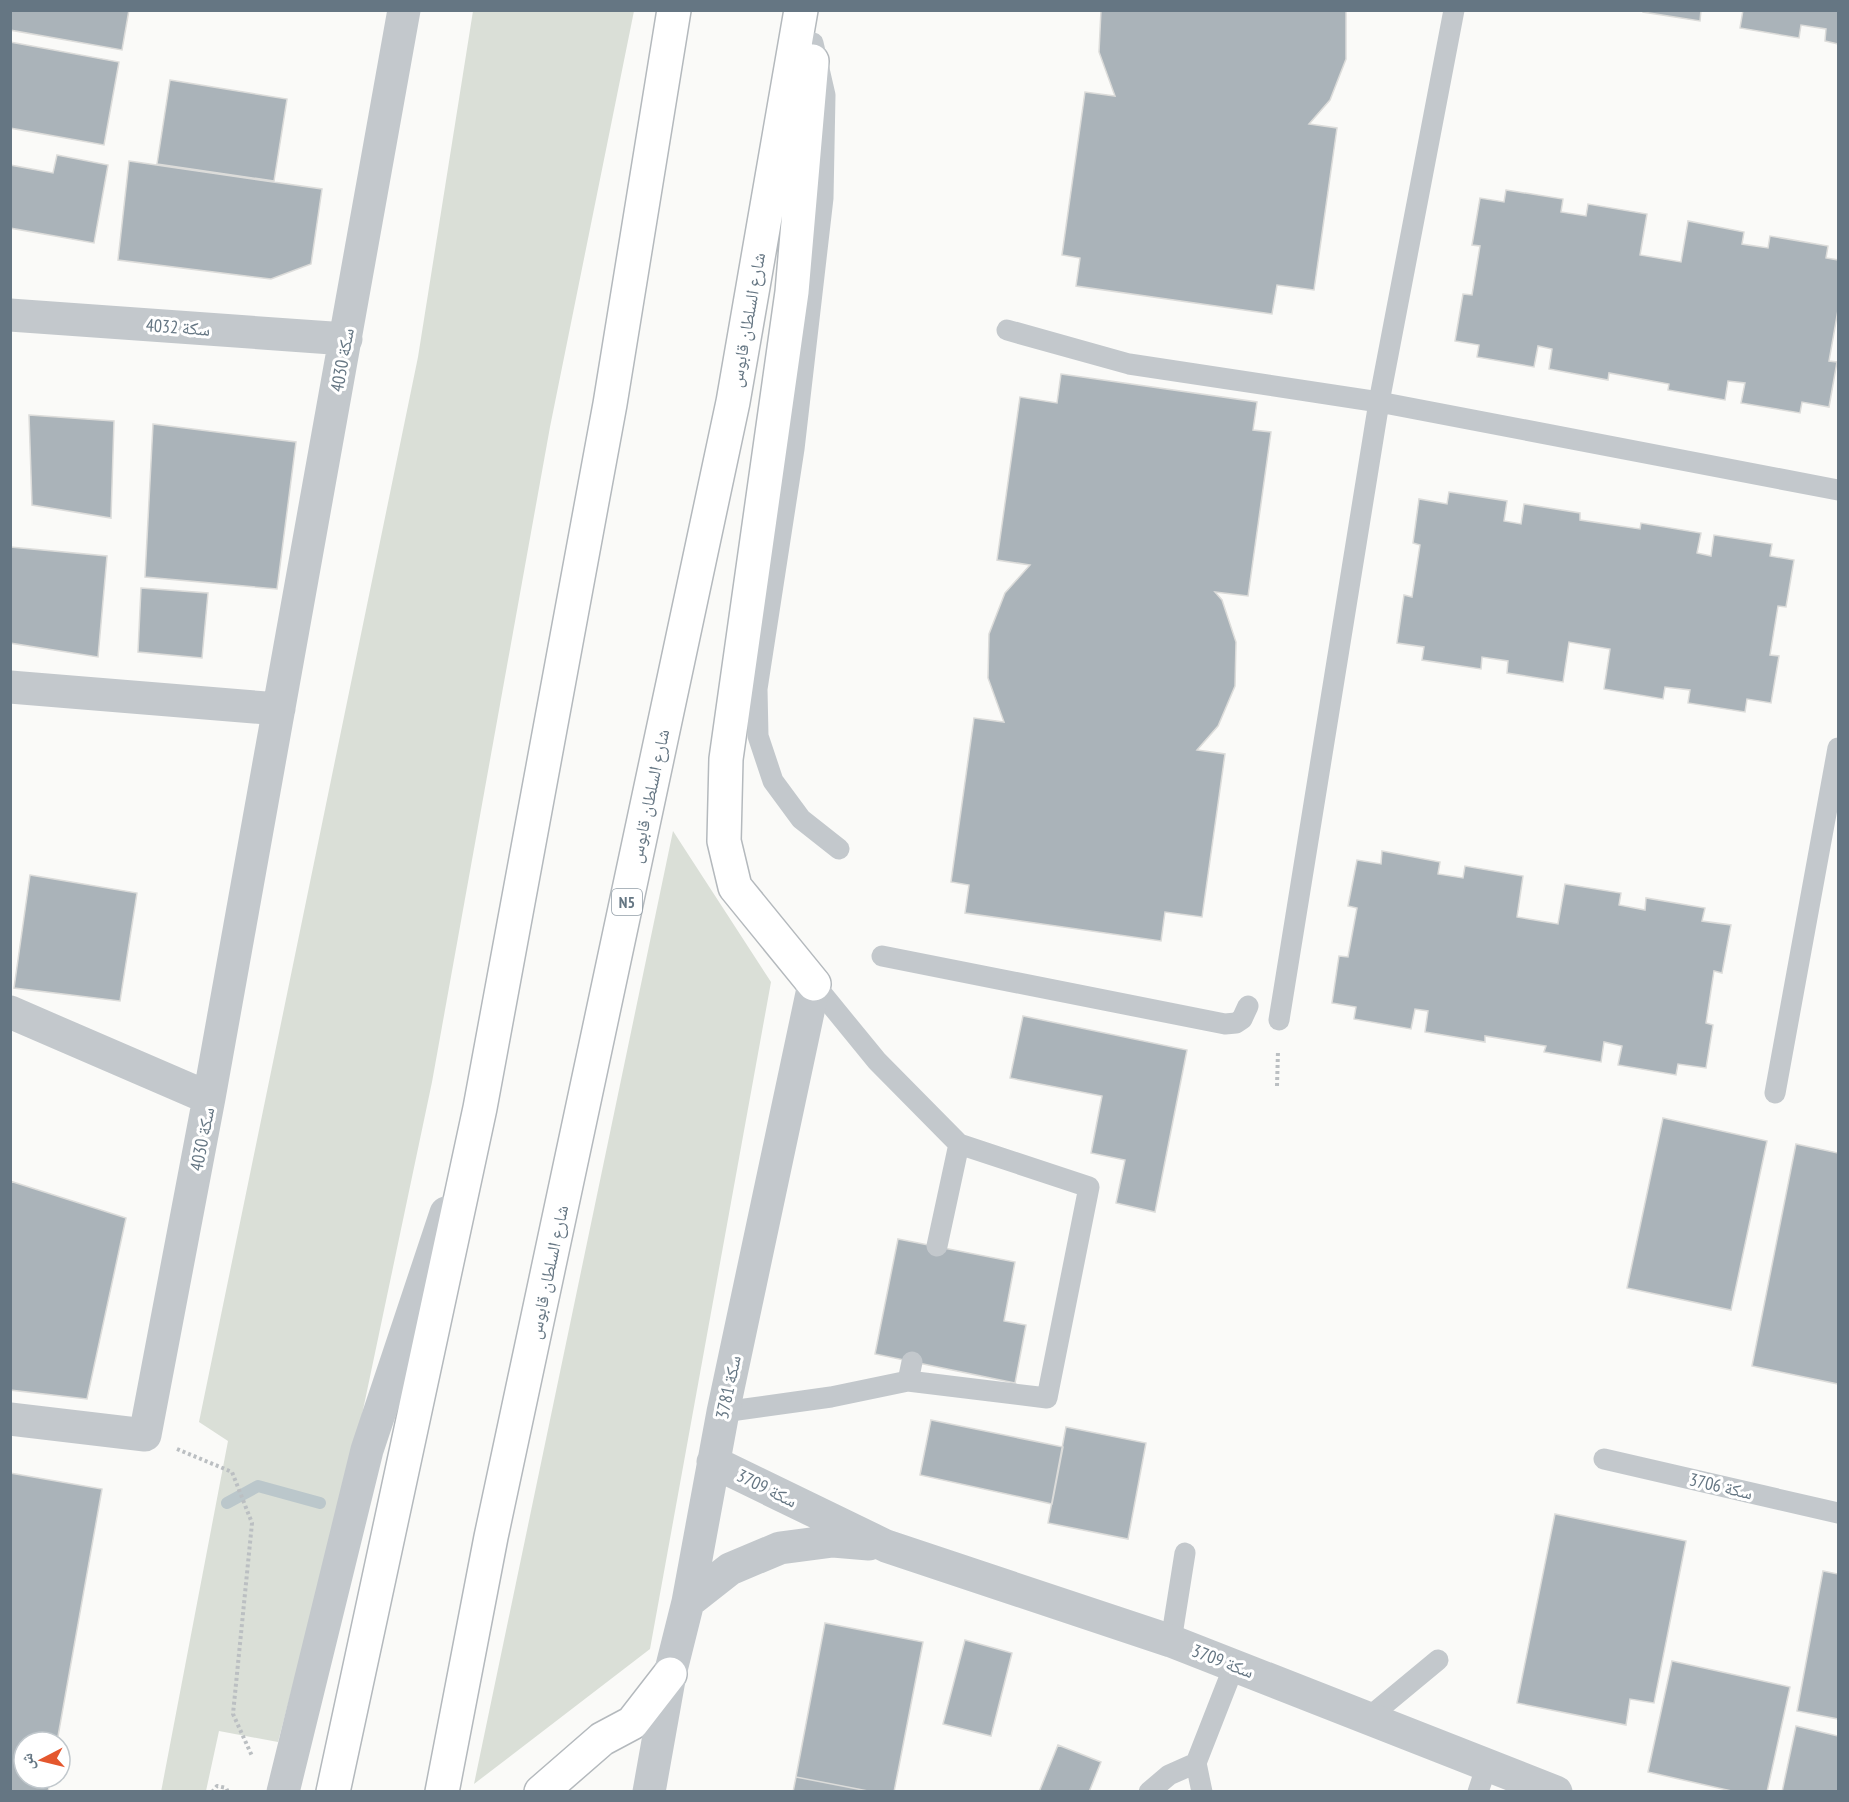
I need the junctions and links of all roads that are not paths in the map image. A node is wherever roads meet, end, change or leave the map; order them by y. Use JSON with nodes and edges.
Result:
{"nodes":[{"id":1,"x":404,"y":10,"type":"edge"},
{"id":2,"x":674,"y":10,"type":"edge"},
{"id":3,"x":801,"y":10,"type":"edge"},
{"id":4,"x":816,"y":10,"type":"edge"},
{"id":5,"x":1454,"y":10,"type":"edge"},
{"id":6,"x":813,"y":43,"type":"junction"},
{"id":7,"x":10,"y":315,"type":"edge"},
{"id":8,"x":1007,"y":330,"type":"dead end"},
{"id":9,"x":346,"y":339,"type":"junction"},
{"id":10,"x":1379,"y":402,"type":"junction"},
{"id":11,"x":1839,"y":490,"type":"edge"},
{"id":12,"x":10,"y":687,"type":"edge"},
{"id":13,"x":279,"y":709,"type":"junction"},
{"id":14,"x":1839,"y":748,"type":"edge"},
{"id":15,"x":839,"y":849,"type":"dead end"},
{"id":16,"x":882,"y":956,"type":"dead end"},
{"id":17,"x":814,"y":984,"type":"junction"},
{"id":18,"x":1248,"y":1005,"type":"dead end"},
{"id":19,"x":10,"y":1012,"type":"edge"},
{"id":20,"x":1279,"y":1020,"type":"dead end"},
{"id":21,"x":1775,"y":1093,"type":"dead end"},
{"id":22,"x":209,"y":1098,"type":"junction"},
{"id":23,"x":480,"y":1108,"type":"junction"},
{"id":24,"x":959,"y":1144,"type":"junction"},
{"id":25,"x":937,"y":1246,"type":"dead end"},
{"id":26,"x":723,"y":1412,"type":"junction"},
{"id":27,"x":10,"y":1419,"type":"edge"},
{"id":28,"x":1604,"y":1459,"type":"dead end"},
{"id":29,"x":713,"y":1462,"type":"junction"},
{"id":30,"x":1839,"y":1513,"type":"edge"},
{"id":31,"x":886,"y":1546,"type":"junction"},
{"id":32,"x":1185,"y":1553,"type":"dead end"},
{"id":33,"x":688,"y":1602,"type":"junction"},
{"id":34,"x":1171,"y":1641,"type":"junction"},
{"id":35,"x":1438,"y":1660,"type":"dead end"},
{"id":36,"x":1234,"y":1666,"type":"junction"},
{"id":37,"x":670,"y":1674,"type":"junction"},
{"id":38,"x":1368,"y":1718,"type":"junction"},
{"id":39,"x":1196,"y":1763,"type":"junction"},
{"id":40,"x":1483,"y":1778,"type":"edge"},
{"id":41,"x":283,"y":1791,"type":"edge"},
{"id":42,"x":333,"y":1791,"type":"edge"},
{"id":43,"x":442,"y":1791,"type":"edge"},
{"id":44,"x":541,"y":1791,"type":"edge"},
{"id":45,"x":648,"y":1791,"type":"edge"},
{"id":46,"x":1149,"y":1791,"type":"edge"},
{"id":47,"x":1202,"y":1791,"type":"edge"},
{"id":48,"x":1556,"y":1791,"type":"edge"}],
"edges":[{"from":1,"to":9,"type":"street","name":"سكة 4030"},
{"from":2,"to":23,"type":"highway"},
{"from":3,"to":43,"type":"highway","name":"شارع السلطان قابوس","number":"N5"},
{"from":4,"to":6,"type":"highway"},
{"from":5,"to":10,"type":"lane"},
{"from":6,"to":15,"type":"lane"},
{"from":6,"to":17,"type":"highway"},
{"from":7,"to":9,"type":"street","name":"سكة 4032"},
{"from":8,"to":10,"type":"lane"},
{"from":9,"to":13,"type":"street","name":"سكة 4030"},
{"from":10,"to":11,"type":"lane"},
{"from":10,"to":20,"type":"lane"},
{"from":12,"to":13,"type":"street"},
{"from":13,"to":22,"type":"street","name":"سكة 4030"},
{"from":14,"to":21,"type":"lane"},
{"from":16,"to":18,"type":"lane"},
{"from":17,"to":24,"type":"lane"},
{"from":17,"to":26,"type":"street","name":"سكة 3781"},
{"from":19,"to":22,"type":"street"},
{"from":22,"to":27,"type":"street","name":"سكة 4030"},
{"from":23,"to":41,"type":"street"},
{"from":23,"to":42,"type":"highway"},
{"from":24,"to":25,"type":"lane"},
{"from":24,"to":26,"type":"lane"},
{"from":26,"to":29,"type":"street","name":"سكة 3781"},
{"from":28,"to":30,"type":"lane","name":"سكة 3706"},
{"from":29,"to":31,"type":"street","name":"سكة 3709"},
{"from":29,"to":33,"type":"street","name":"سكة 3781"},
{"from":31,"to":33,"type":"street","name":"سكة 3709"},
{"from":31,"to":34,"type":"street","name":"سكة 3709"},
{"from":32,"to":34,"type":"lane"},
{"from":33,"to":37,"type":"street","name":"سكة 3781"},
{"from":34,"to":36,"type":"street","name":"سكة 3709"},
{"from":35,"to":38,"type":"lane"},
{"from":36,"to":38,"type":"street","name":"سكة 3709"},
{"from":36,"to":39,"type":"lane"},
{"from":37,"to":44,"type":"highway"},
{"from":37,"to":45,"type":"street","name":"سكة 3781"},
{"from":38,"to":40,"type":"street","name":"سكة 3709"},
{"from":39,"to":46,"type":"lane"},
{"from":39,"to":47,"type":"lane"},
{"from":40,"to":48,"type":"street","name":"سكة 3709"}]}
